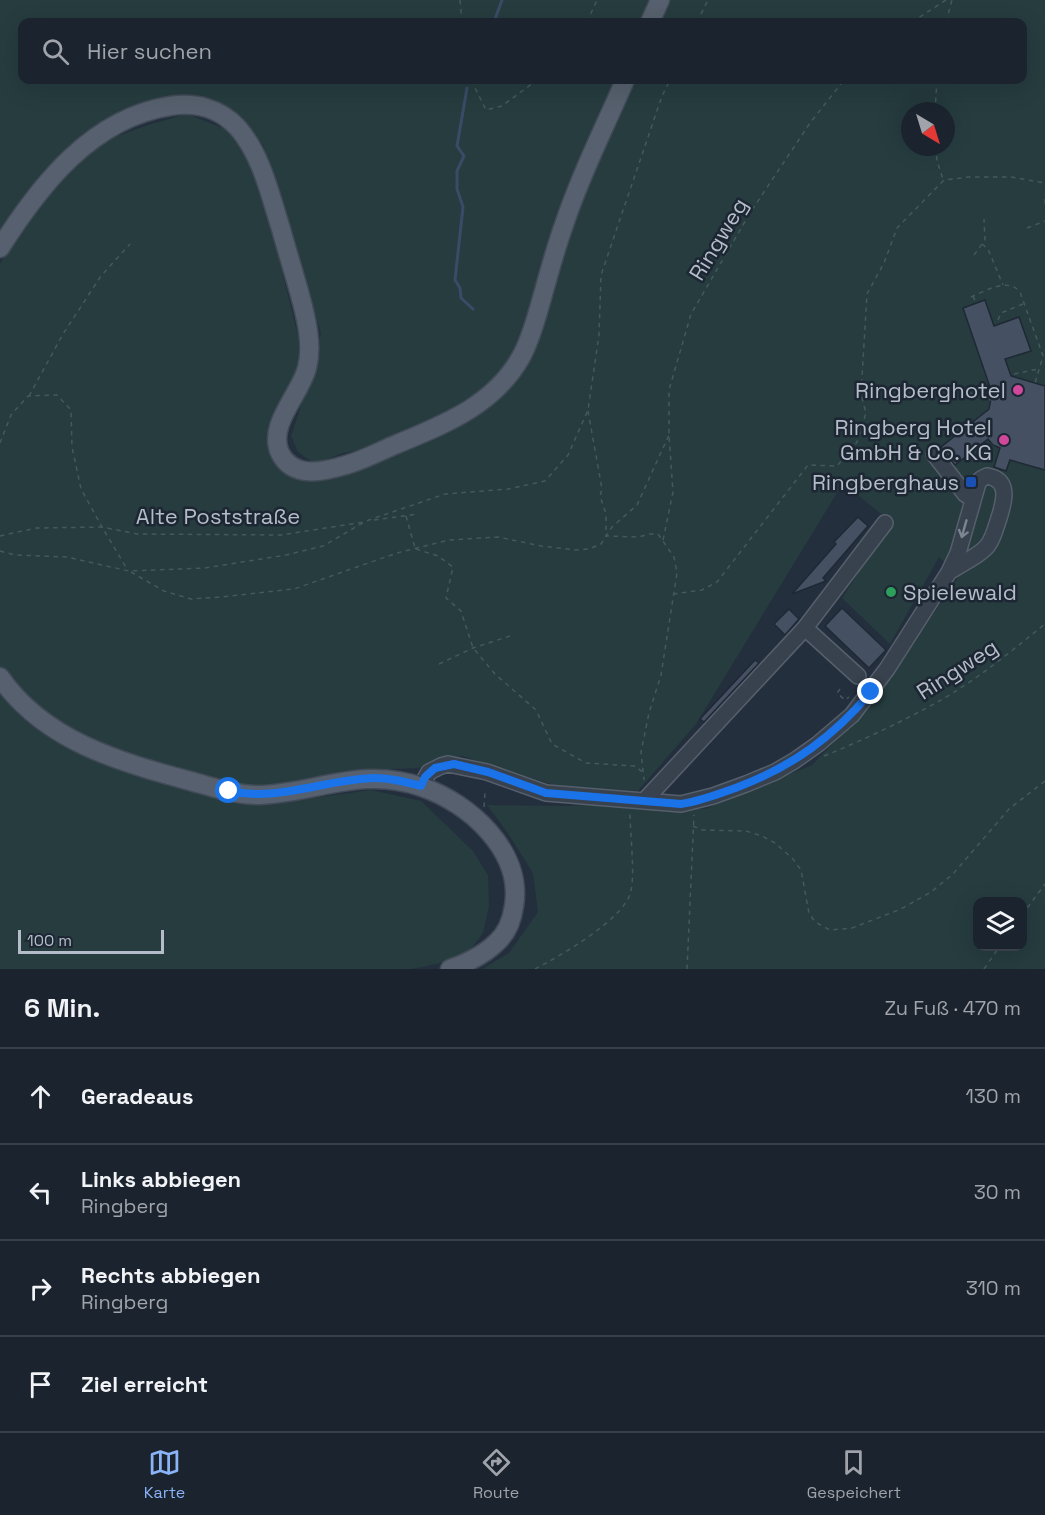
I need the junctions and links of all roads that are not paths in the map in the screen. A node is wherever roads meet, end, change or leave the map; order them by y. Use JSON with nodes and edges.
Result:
{"nodes":[{"id":1,"x":660,"y":0,"type":"edge"},
{"id":2,"x":652,"y":18,"type":"edge"},
{"id":3,"x":623,"y":84,"type":"edge"},
{"id":4,"x":0,"y":248,"type":"edge"},
{"id":5,"x":934,"y":454,"type":"dead end"},
{"id":6,"x":973,"y":499,"type":"junction"},
{"id":7,"x":885,"y":523,"type":"dead end"},
{"id":8,"x":949,"y":572,"type":"junction"},
{"id":9,"x":805,"y":628,"type":"junction"},
{"id":10,"x":858,"y":676,"type":"dead end"},
{"id":11,"x":0,"y":677,"type":"edge"},
{"id":12,"x":421,"y":786,"type":"junction"},
{"id":13,"x":638,"y":799,"type":"junction"},
{"id":14,"x":450,"y":969,"type":"edge"}],
"edges":[{"from":1,"to":2,"type":"main road"},
{"from":3,"to":4,"type":"main road"},
{"from":5,"to":6,"type":"lane"},
{"from":6,"to":8,"type":"lane","one_way":true},
{"from":6,"to":8,"type":"lane"},
{"from":7,"to":9,"type":"lane"},
{"from":8,"to":13,"type":"lane"},
{"from":9,"to":10,"type":"lane"},
{"from":9,"to":13,"type":"lane"},
{"from":11,"to":12,"type":"main road"},
{"from":12,"to":13,"type":"lane"},
{"from":12,"to":14,"type":"main road"}]}
